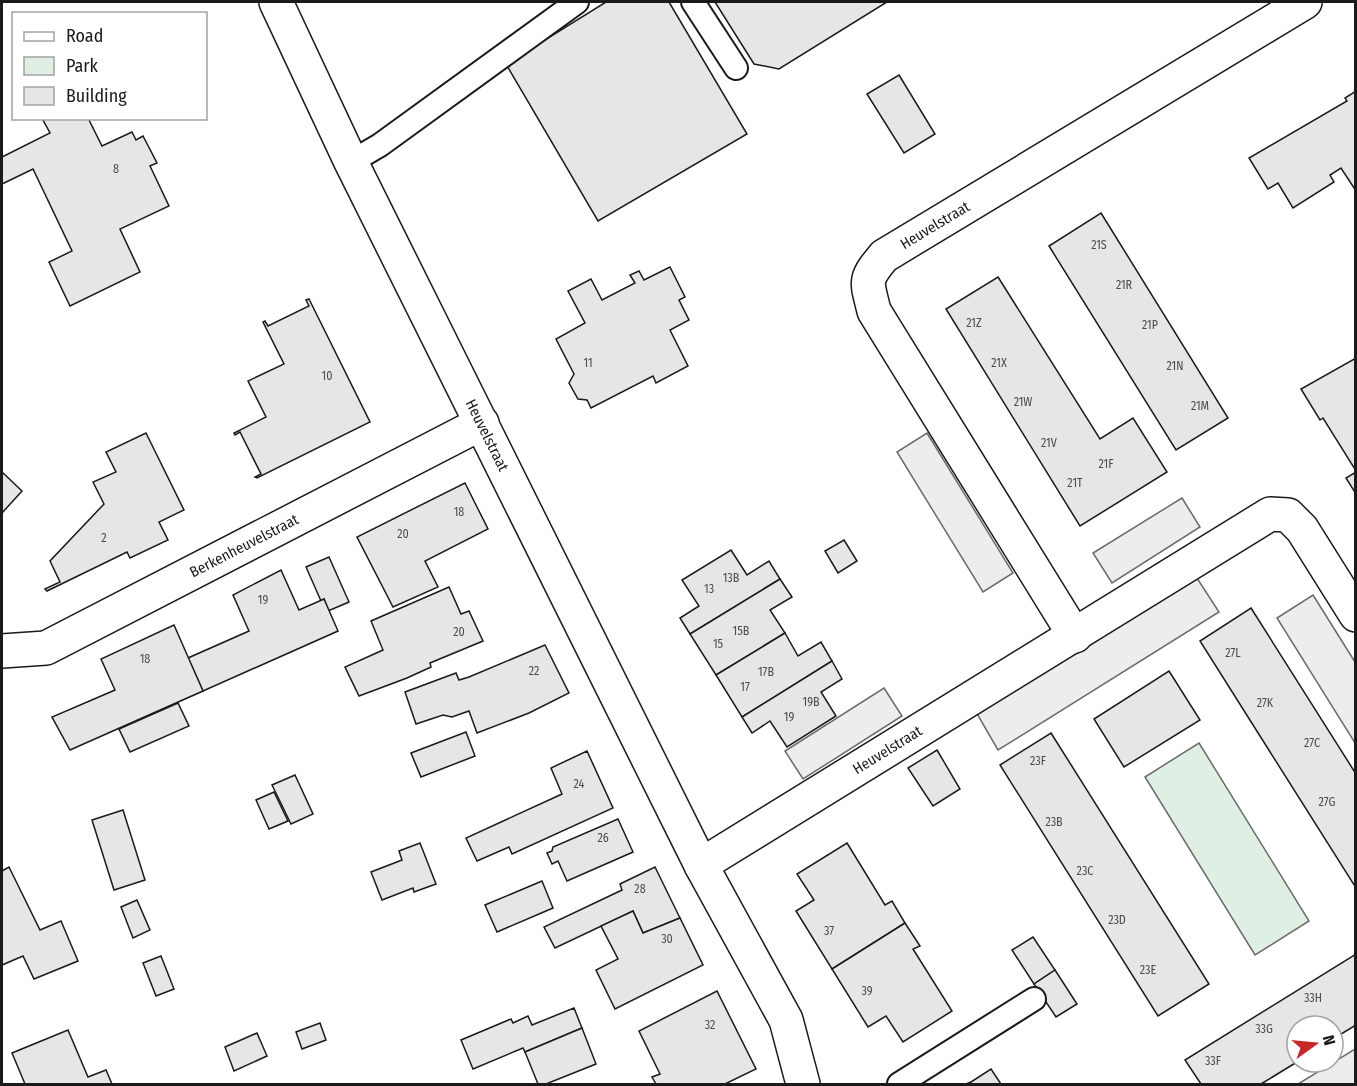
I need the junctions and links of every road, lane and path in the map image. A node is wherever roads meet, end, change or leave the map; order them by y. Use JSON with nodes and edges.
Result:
{"nodes":[{"id":1,"x":276,"y":2,"type":"edge"},
{"id":2,"x":577,"y":2,"type":"edge"},
{"id":3,"x":693,"y":2,"type":"edge"},
{"id":4,"x":1305,"y":2,"type":"edge"},
{"id":5,"x":736,"y":68,"type":"dead end"},
{"id":6,"x":351,"y":162,"type":"junction"},
{"id":7,"x":482,"y":423,"type":"junction"},
{"id":8,"x":1356,"y":615,"type":"edge"},
{"id":9,"x":1075,"y":636,"type":"junction"},
{"id":10,"x":2,"y":651,"type":"edge"},
{"id":11,"x":701,"y":865,"type":"junction"},
{"id":12,"x":1034,"y":999,"type":"dead end"},
{"id":13,"x":803,"y":1084,"type":"edge"},
{"id":14,"x":899,"y":1084,"type":"edge"}],
"edges":[{"from":1,"to":6,"type":"street","name":"Heuvelstraat"},
{"from":2,"to":6,"type":"lane"},
{"from":3,"to":5,"type":"lane"},
{"from":4,"to":9,"type":"street","name":"Heuvelstraat"},
{"from":6,"to":7,"type":"street","name":"Heuvelstraat"},
{"from":7,"to":10,"type":"street","name":"Berkenheuvelstraat"},
{"from":7,"to":11,"type":"street","name":"Heuvelstraat"},
{"from":8,"to":9,"type":"street","name":"Heuvelstraat"},
{"from":9,"to":11,"type":"street","name":"Heuvelstraat"},
{"from":11,"to":13,"type":"street","name":"Heuvelstraat"},
{"from":12,"to":14,"type":"lane"}]}
